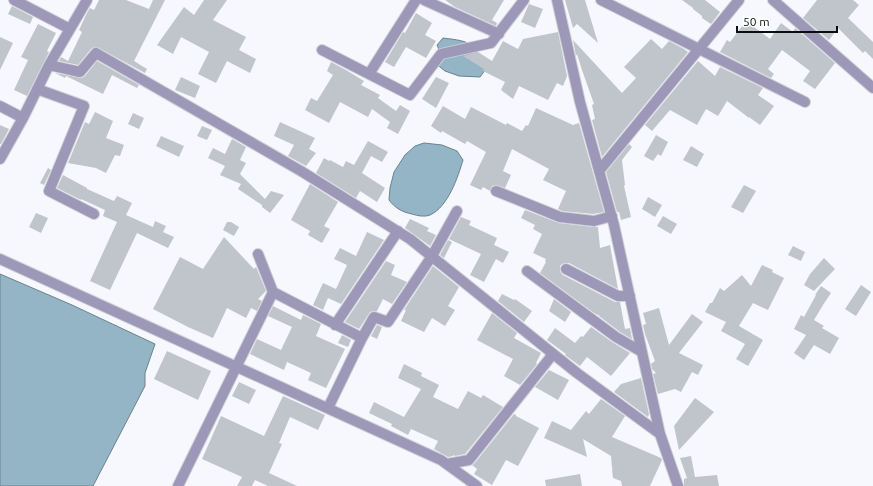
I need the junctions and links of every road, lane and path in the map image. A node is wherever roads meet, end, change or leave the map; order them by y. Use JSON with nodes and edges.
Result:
{"nodes":[{"id":1,"x":14,"y":0,"type":"edge"},
{"id":2,"x":87,"y":0,"type":"edge"},
{"id":3,"x":416,"y":0,"type":"edge"},
{"id":4,"x":424,"y":0,"type":"edge"},
{"id":5,"x":524,"y":0,"type":"edge"},
{"id":6,"x":557,"y":0,"type":"edge"},
{"id":7,"x":601,"y":0,"type":"edge"},
{"id":8,"x":739,"y":0,"type":"edge"},
{"id":9,"x":774,"y":0,"type":"edge"},
{"id":10,"x":70,"y":30,"type":"junction"},
{"id":11,"x":499,"y":34,"type":"junction"},
{"id":12,"x":699,"y":48,"type":"junction"},
{"id":13,"x":322,"y":50,"type":"dead end"},
{"id":14,"x":49,"y":65,"type":"junction"},
{"id":15,"x":369,"y":74,"type":"junction"},
{"id":16,"x":873,"y":88,"type":"edge"},
{"id":17,"x":37,"y":89,"type":"junction"},
{"id":18,"x":805,"y":102,"type":"dead end"},
{"id":19,"x":0,"y":106,"type":"edge"},
{"id":20,"x":23,"y":118,"type":"junction"},
{"id":21,"x":0,"y":159,"type":"edge"},
{"id":22,"x":599,"y":170,"type":"junction"},
{"id":23,"x":496,"y":191,"type":"dead end"},
{"id":24,"x":457,"y":211,"type":"dead end"},
{"id":25,"x":94,"y":214,"type":"dead end"},
{"id":26,"x":612,"y":216,"type":"junction"},
{"id":27,"x":398,"y":231,"type":"junction"},
{"id":28,"x":258,"y":254,"type":"dead end"},
{"id":29,"x":432,"y":256,"type":"junction"},
{"id":30,"x":0,"y":259,"type":"edge"},
{"id":31,"x":566,"y":269,"type":"dead end"},
{"id":32,"x":527,"y":271,"type":"dead end"},
{"id":33,"x":273,"y":292,"type":"junction"},
{"id":34,"x":630,"y":296,"type":"junction"},
{"id":35,"x":335,"y":325,"type":"junction"},
{"id":36,"x":362,"y":338,"type":"junction"},
{"id":37,"x":642,"y":352,"type":"junction"},
{"id":38,"x":553,"y":354,"type":"junction"},
{"id":39,"x":236,"y":367,"type":"junction"},
{"id":40,"x":328,"y":408,"type":"junction"},
{"id":41,"x":660,"y":434,"type":"junction"},
{"id":42,"x":447,"y":464,"type":"junction"},
{"id":43,"x":178,"y":486,"type":"edge"},
{"id":44,"x":477,"y":486,"type":"edge"},
{"id":45,"x":678,"y":486,"type":"edge"}],
"edges":[{"from":1,"to":10,"type":"street"},
{"from":2,"to":10,"type":"street"},
{"from":3,"to":15,"type":"street"},
{"from":4,"to":11,"type":"street"},
{"from":5,"to":11,"type":"street"},
{"from":6,"to":22,"type":"street"},
{"from":7,"to":12,"type":"street"},
{"from":8,"to":12,"type":"street"},
{"from":9,"to":16,"type":"street"},
{"from":10,"to":14,"type":"street"},
{"from":11,"to":15,"type":"street"},
{"from":12,"to":18,"type":"street"},
{"from":12,"to":22,"type":"street"},
{"from":13,"to":15,"type":"street"},
{"from":14,"to":17,"type":"street"},
{"from":14,"to":27,"type":"street"},
{"from":17,"to":20,"type":"street"},
{"from":17,"to":25,"type":"street"},
{"from":19,"to":20,"type":"street"},
{"from":20,"to":21,"type":"street"},
{"from":22,"to":26,"type":"street"},
{"from":23,"to":26,"type":"street"},
{"from":24,"to":29,"type":"street"},
{"from":26,"to":34,"type":"street"},
{"from":27,"to":29,"type":"street"},
{"from":27,"to":35,"type":"street"},
{"from":28,"to":33,"type":"street"},
{"from":29,"to":36,"type":"street"},
{"from":29,"to":38,"type":"street"},
{"from":30,"to":39,"type":"street"},
{"from":31,"to":34,"type":"street"},
{"from":32,"to":37,"type":"street"},
{"from":33,"to":35,"type":"street"},
{"from":33,"to":39,"type":"street"},
{"from":34,"to":37,"type":"street"},
{"from":35,"to":36,"type":"street"},
{"from":36,"to":40,"type":"street"},
{"from":37,"to":41,"type":"street"},
{"from":38,"to":41,"type":"street"},
{"from":38,"to":42,"type":"street"},
{"from":39,"to":40,"type":"street"},
{"from":39,"to":43,"type":"street"},
{"from":40,"to":42,"type":"street"},
{"from":41,"to":45,"type":"street"},
{"from":42,"to":44,"type":"street"}]}
